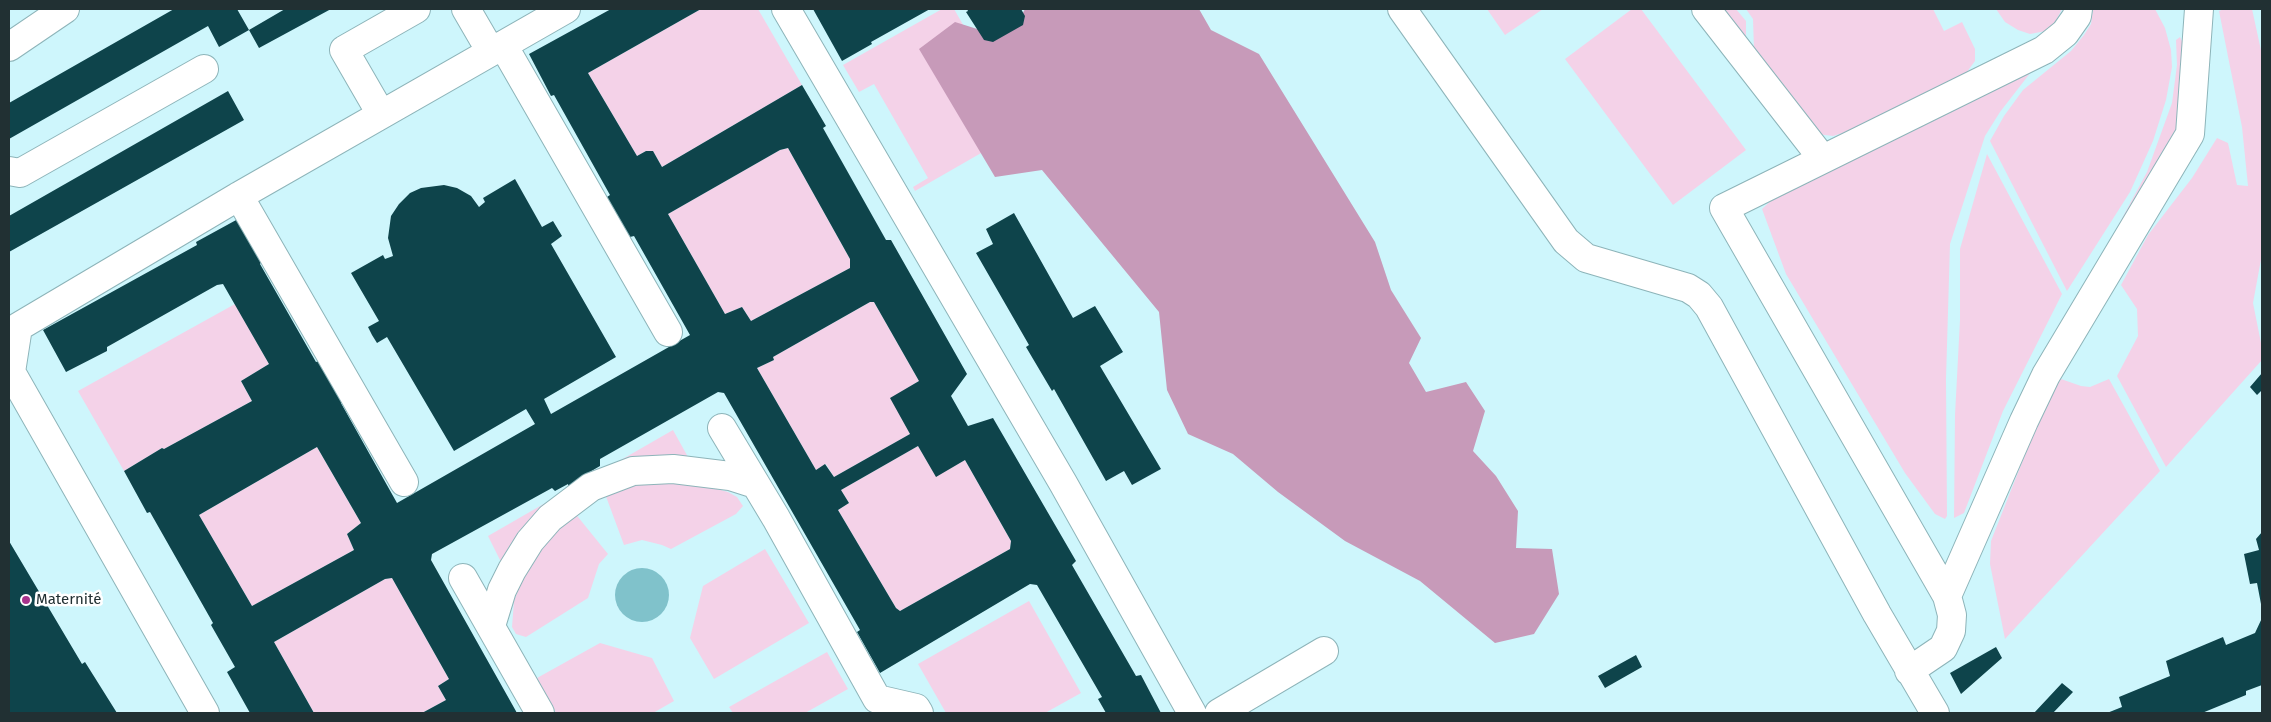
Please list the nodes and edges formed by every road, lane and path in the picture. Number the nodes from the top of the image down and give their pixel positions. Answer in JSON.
{"nodes":[{"id":1,"x":65,"y":9,"type":"edge"},
{"id":2,"x":416,"y":9,"type":"edge"},
{"id":3,"x":466,"y":9,"type":"edge"},
{"id":4,"x":566,"y":9,"type":"edge"},
{"id":5,"x":786,"y":9,"type":"edge"},
{"id":6,"x":1402,"y":9,"type":"edge"},
{"id":7,"x":1706,"y":9,"type":"edge"},
{"id":8,"x":2078,"y":9,"type":"edge"},
{"id":9,"x":2195,"y":14,"type":"edge"},
{"id":10,"x":9,"y":47,"type":"edge"},
{"id":11,"x":497,"y":48,"type":"junction"},
{"id":12,"x":204,"y":69,"type":"dead end"},
{"id":13,"x":381,"y":114,"type":"junction"},
{"id":14,"x":1822,"y":158,"type":"junction"},
{"id":15,"x":9,"y":171,"type":"edge"},
{"id":16,"x":239,"y":196,"type":"junction"},
{"id":17,"x":14,"y":318,"type":"edge"},
{"id":18,"x":668,"y":332,"type":"dead end"},
{"id":19,"x":10,"y":373,"type":"edge"},
{"id":20,"x":722,"y":428,"type":"dead end"},
{"id":21,"x":404,"y":482,"type":"dead end"},
{"id":22,"x":755,"y":484,"type":"junction"},
{"id":23,"x":464,"y":578,"type":"dead end"},
{"id":24,"x":1947,"y":596,"type":"junction"},
{"id":25,"x":491,"y":626,"type":"junction"},
{"id":26,"x":1324,"y":651,"type":"dead end"},
{"id":27,"x":1909,"y":671,"type":"junction"},
{"id":28,"x":205,"y":713,"type":"edge"},
{"id":29,"x":540,"y":713,"type":"edge"},
{"id":30,"x":919,"y":713,"type":"edge"},
{"id":31,"x":1192,"y":713,"type":"edge"},
{"id":32,"x":1219,"y":713,"type":"edge"},
{"id":33,"x":1935,"y":713,"type":"edge"}],
"edges":[{"from":1,"to":10,"type":"street"},
{"from":2,"to":13,"type":"street"},
{"from":3,"to":11,"type":"street"},
{"from":4,"to":11,"type":"street"},
{"from":5,"to":31,"type":"street"},
{"from":6,"to":27,"type":"street"},
{"from":7,"to":14,"type":"street"},
{"from":8,"to":14,"type":"street"},
{"from":9,"to":24,"type":"street"},
{"from":11,"to":13,"type":"street"},
{"from":11,"to":18,"type":"street"},
{"from":12,"to":15,"type":"street"},
{"from":13,"to":16,"type":"street"},
{"from":14,"to":24,"type":"street"},
{"from":16,"to":17,"type":"street"},
{"from":16,"to":21,"type":"street"},
{"from":17,"to":19,"type":"street"},
{"from":19,"to":28,"type":"street"},
{"from":20,"to":22,"type":"street"},
{"from":22,"to":25,"type":"street"},
{"from":22,"to":30,"type":"street"},
{"from":23,"to":25,"type":"street"},
{"from":24,"to":27,"type":"street"},
{"from":25,"to":29,"type":"street"},
{"from":26,"to":32,"type":"street"},
{"from":27,"to":33,"type":"street"}]}
